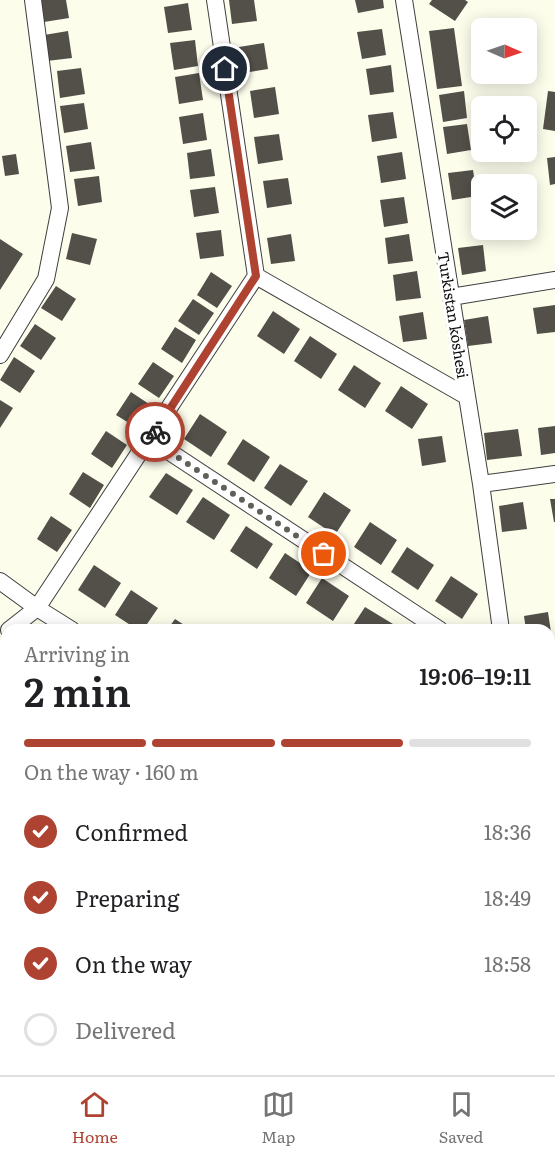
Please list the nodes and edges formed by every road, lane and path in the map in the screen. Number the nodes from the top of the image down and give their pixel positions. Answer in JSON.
{"nodes":[{"id":1,"x":33,"y":0,"type":"edge"},
{"id":2,"x":215,"y":0,"type":"edge"},
{"id":3,"x":404,"y":0,"type":"edge"},
{"id":4,"x":256,"y":276,"type":"junction"},
{"id":5,"x":555,"y":280,"type":"edge"},
{"id":6,"x":451,"y":297,"type":"junction"},
{"id":7,"x":0,"y":356,"type":"edge"},
{"id":8,"x":466,"y":396,"type":"junction"},
{"id":9,"x":150,"y":439,"type":"junction"},
{"id":10,"x":555,"y":474,"type":"edge"},
{"id":11,"x":481,"y":484,"type":"junction"},
{"id":12,"x":0,"y":581,"type":"edge"},
{"id":13,"x":37,"y":608,"type":"junction"},
{"id":14,"x":16,"y":624,"type":"edge"},
{"id":15,"x":62,"y":624,"type":"edge"},
{"id":16,"x":431,"y":624,"type":"edge"},
{"id":17,"x":500,"y":624,"type":"edge"}],
"edges":[{"from":1,"to":7,"type":"street"},
{"from":2,"to":4,"type":"street"},
{"from":3,"to":6,"type":"street","name":"Turkistan kóshesi"},
{"from":4,"to":8,"type":"street"},
{"from":4,"to":9,"type":"street"},
{"from":5,"to":6,"type":"street"},
{"from":6,"to":8,"type":"street","name":"Turkistan kóshesi"},
{"from":8,"to":11,"type":"street","name":"Turkistan kóshesi"},
{"from":9,"to":13,"type":"street"},
{"from":9,"to":16,"type":"street"},
{"from":10,"to":11,"type":"street"},
{"from":11,"to":17,"type":"street","name":"Turkistan kóshesi"},
{"from":12,"to":13,"type":"street"},
{"from":13,"to":14,"type":"street"},
{"from":13,"to":15,"type":"street"}]}
